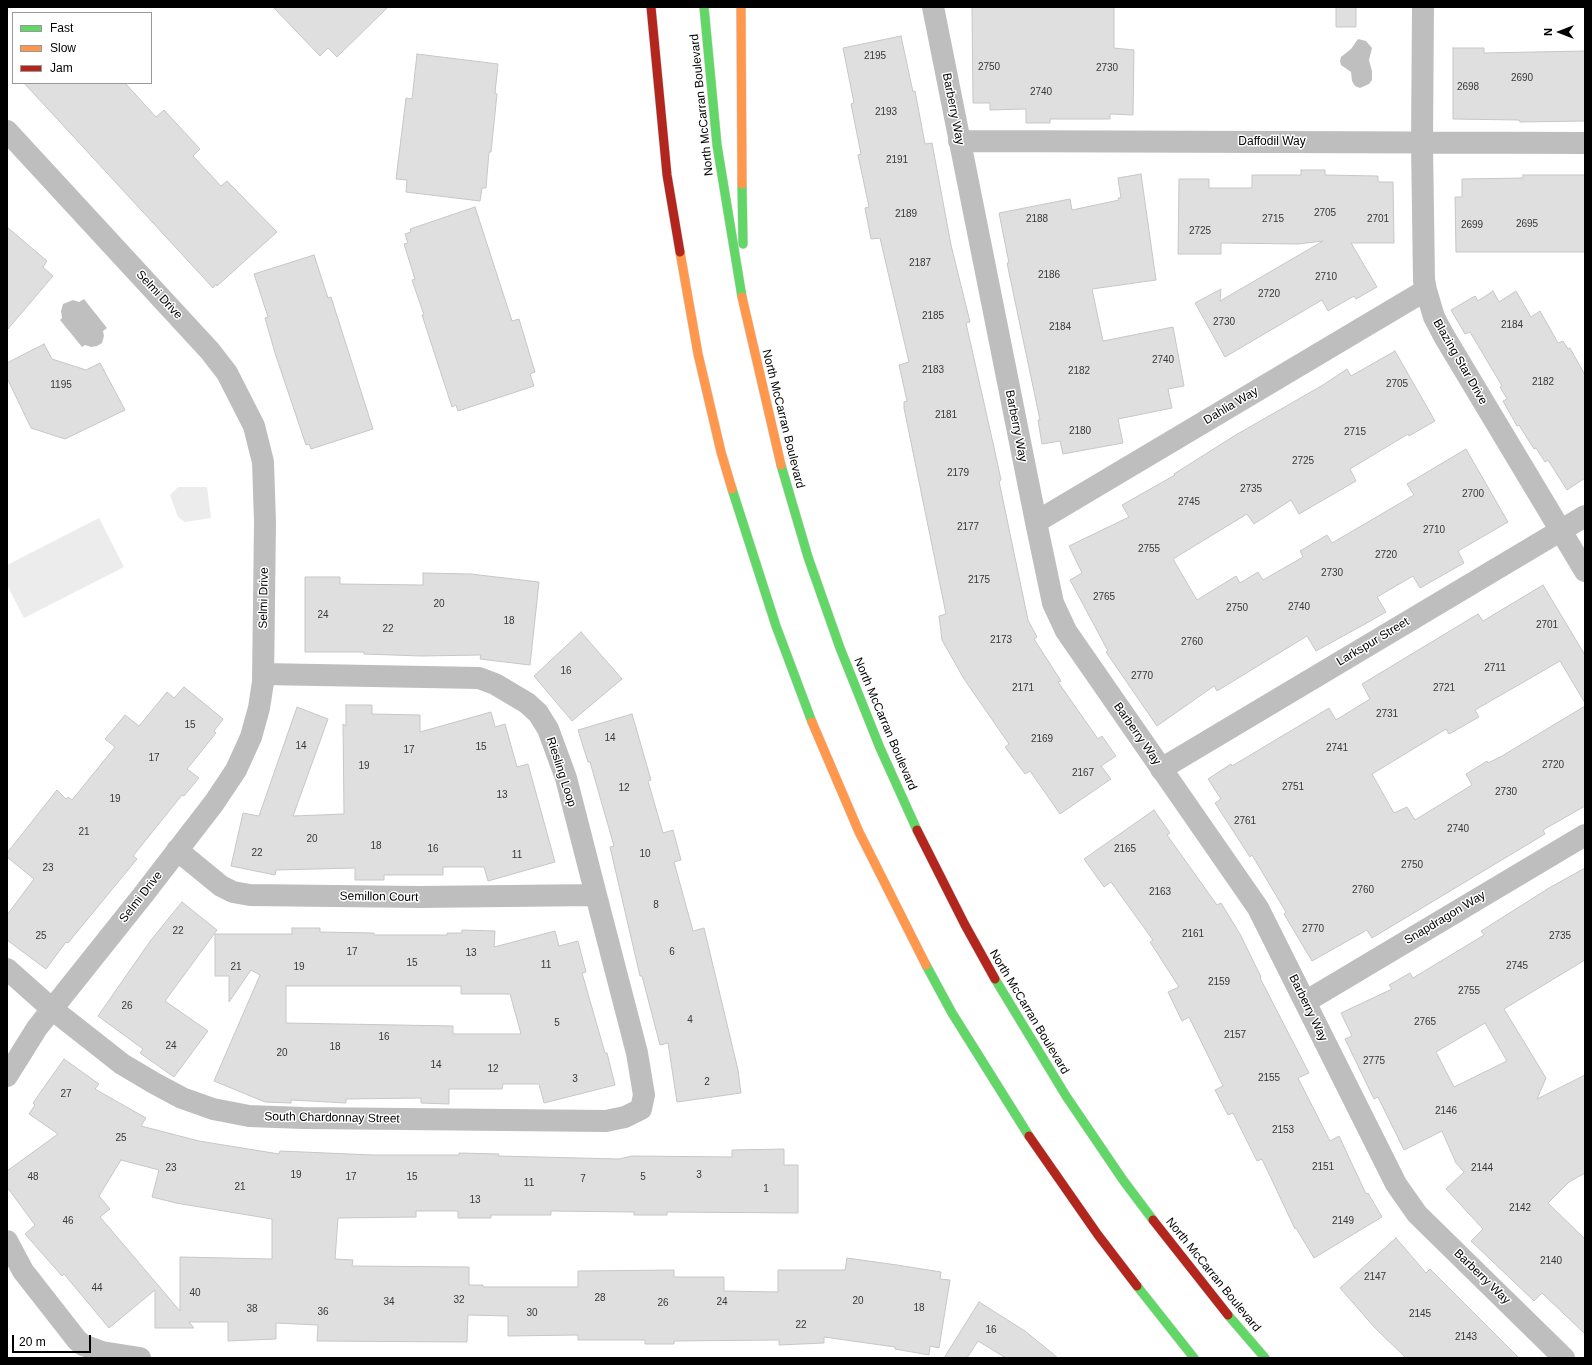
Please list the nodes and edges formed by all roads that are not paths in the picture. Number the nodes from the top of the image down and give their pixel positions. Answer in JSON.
{"nodes":[{"id":1,"x":651,"y":7,"type":"edge"},
{"id":2,"x":704,"y":7,"type":"edge"},
{"id":3,"x":741,"y":7,"type":"edge"},
{"id":4,"x":933,"y":7,"type":"edge"},
{"id":5,"x":1423,"y":7,"type":"edge"},
{"id":6,"x":7,"y":131,"type":"edge"},
{"id":7,"x":959,"y":141,"type":"junction"},
{"id":8,"x":1422,"y":143,"type":"junction"},
{"id":9,"x":1585,"y":143,"type":"edge"},
{"id":10,"x":1426,"y":290,"type":"junction"},
{"id":11,"x":744,"y":306,"type":"junction"},
{"id":12,"x":1585,"y":516,"type":"edge"},
{"id":13,"x":1036,"y":522,"type":"junction"},
{"id":14,"x":1560,"y":531,"type":"junction"},
{"id":15,"x":1585,"y":571,"type":"edge"},
{"id":16,"x":263,"y":674,"type":"junction"},
{"id":17,"x":1161,"y":769,"type":"junction"},
{"id":18,"x":1585,"y":835,"type":"edge"},
{"id":19,"x":177,"y":850,"type":"junction"},
{"id":20,"x":596,"y":895,"type":"junction"},
{"id":21,"x":7,"y":969,"type":"edge"},
{"id":22,"x":1305,"y":1002,"type":"junction"},
{"id":23,"x":52,"y":1009,"type":"junction"},
{"id":24,"x":7,"y":1076,"type":"edge"},
{"id":25,"x":641,"y":1109,"type":"joint"},
{"id":26,"x":7,"y":1241,"type":"edge"},
{"id":27,"x":76,"y":1349,"type":"edge"},
{"id":28,"x":140,"y":1358,"type":"edge"},
{"id":29,"x":1194,"y":1358,"type":"edge"},
{"id":30,"x":1265,"y":1358,"type":"edge"},
{"id":31,"x":1564,"y":1358,"type":"edge"}],
"edges":[{"from":1,"to":29,"type":"main road"},
{"from":2,"to":11,"type":"main road","name":"North McCarran Boulevard"},
{"from":3,"to":11,"type":"main road"},
{"from":4,"to":7,"type":"street","name":"Barberry Way"},
{"from":5,"to":8,"type":"street","name":"Blazing Star Drive"},
{"from":6,"to":16,"type":"street","name":"Selmi Drive"},
{"from":7,"to":8,"type":"street","name":"Daffodil Way"},
{"from":7,"to":13,"type":"street","name":"Barberry Way"},
{"from":8,"to":9,"type":"street","name":"Daffodil Way"},
{"from":8,"to":10,"type":"street","name":"Blazing Star Drive"},
{"from":10,"to":13,"type":"street","name":"Dahlia Way"},
{"from":10,"to":14,"type":"street","name":"Blazing Star Drive"},
{"from":11,"to":30,"type":"main road","name":"North McCarran Boulevard"},
{"from":12,"to":14,"type":"street","name":"Larkspur Street"},
{"from":13,"to":17,"type":"street","name":"Barberry Way"},
{"from":14,"to":15,"type":"street","name":"Blazing Star Drive"},
{"from":14,"to":17,"type":"street","name":"Larkspur Street"},
{"from":16,"to":19,"type":"street","name":"Selmi Drive"},
{"from":16,"to":20,"type":"street","name":"Riesling Loop"},
{"from":17,"to":22,"type":"street","name":"Barberry Way"},
{"from":18,"to":22,"type":"street","name":"Snapdragon Way"},
{"from":19,"to":20,"type":"street","name":"Semillon Court"},
{"from":19,"to":23,"type":"street","name":"Selmi Drive"},
{"from":20,"to":25,"type":"street","name":"Riesling Loop"},
{"from":21,"to":23,"type":"street","name":"South Chardonnay Street"},
{"from":22,"to":31,"type":"street","name":"Barberry Way"},
{"from":23,"to":24,"type":"street","name":"Selmi Drive"},
{"from":23,"to":25,"type":"street","name":"South Chardonnay Street"},
{"from":26,"to":27,"type":"street"},
{"from":27,"to":28,"type":"street"}]}
